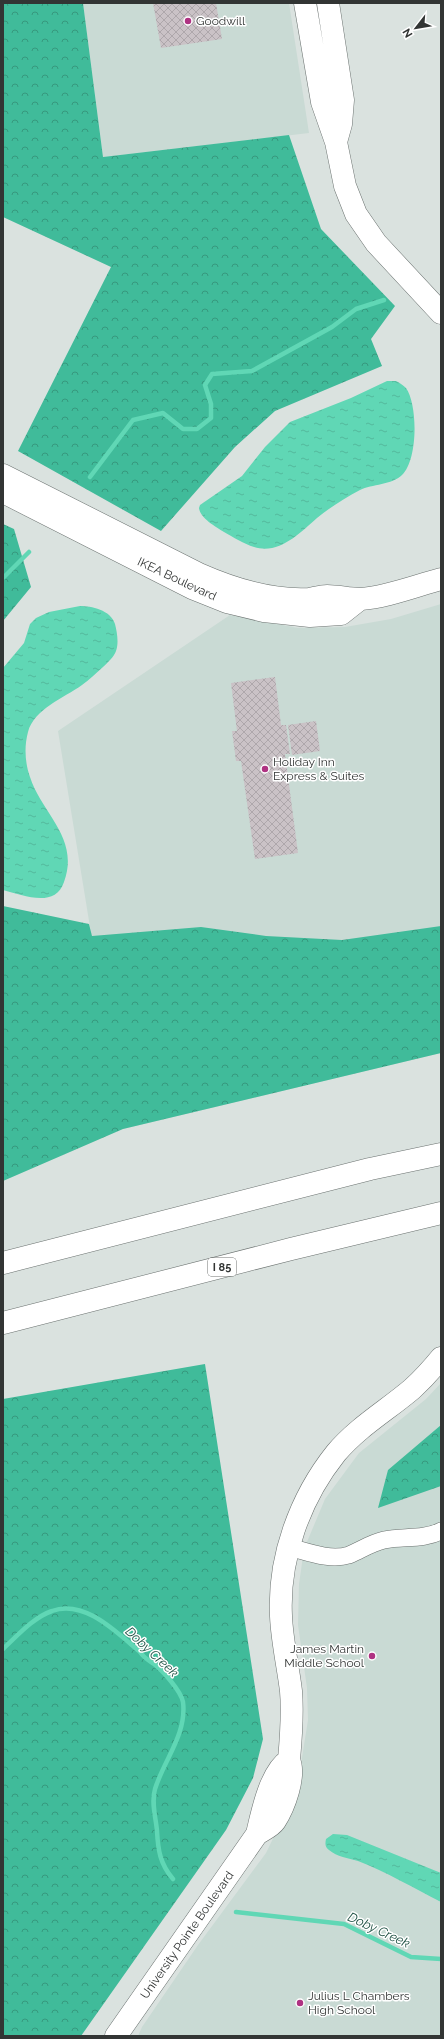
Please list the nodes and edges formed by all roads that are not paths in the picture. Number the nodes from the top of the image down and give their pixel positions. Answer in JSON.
{"nodes":[{"id":1,"x":305,"y":3,"type":"edge"},
{"id":2,"x":328,"y":3,"type":"edge"},
{"id":3,"x":336,"y":142,"type":"junction"},
{"id":4,"x":441,"y":313,"type":"edge"},
{"id":5,"x":3,"y":475,"type":"edge"},
{"id":6,"x":3,"y":492,"type":"edge"},
{"id":7,"x":441,"y":579,"type":"edge"},
{"id":8,"x":360,"y":599,"type":"junction"},
{"id":9,"x":441,"y":1154,"type":"edge"},
{"id":10,"x":441,"y":1213,"type":"edge"},
{"id":11,"x":3,"y":1263,"type":"edge"},
{"id":12,"x":3,"y":1323,"type":"edge"},
{"id":13,"x":441,"y":1358,"type":"edge"},
{"id":14,"x":441,"y":1531,"type":"edge"},
{"id":15,"x":289,"y":1547,"type":"junction"},
{"id":16,"x":116,"y":2036,"type":"edge"}],
"edges":[{"from":1,"to":3,"type":"main road"},
{"from":2,"to":3,"type":"main road"},
{"from":3,"to":4,"type":"main road"},
{"from":5,"to":8,"type":"main road","name":"IKEA Boulevard"},
{"from":6,"to":8,"type":"main road","name":"IKEA Boulevard"},
{"from":7,"to":8,"type":"main road","name":"IKEA Boulevard"},
{"from":9,"to":11,"type":"main road"},
{"from":10,"to":12,"type":"main road","number":"I 85"},
{"from":13,"to":15,"type":"main road","name":"University Pointe Boulevard"},
{"from":14,"to":15,"type":"street"},
{"from":15,"to":16,"type":"main road","name":"University Pointe Boulevard"}]}
